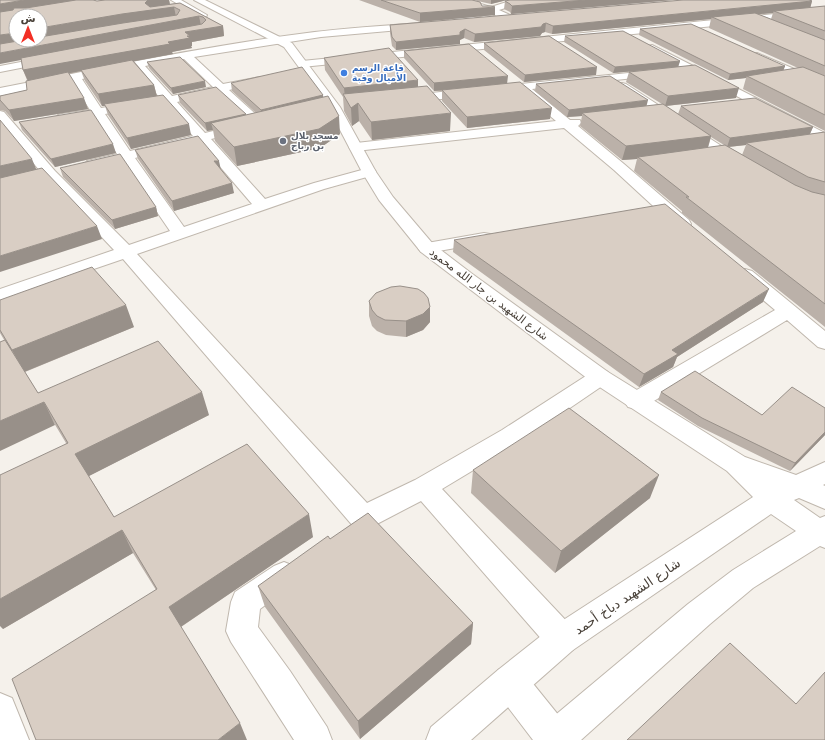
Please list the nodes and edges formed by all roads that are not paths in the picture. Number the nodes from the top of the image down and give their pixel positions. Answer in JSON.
{"nodes":[{"id":1,"x":198,"y":0,"type":"edge"},
{"id":2,"x":216,"y":0,"type":"edge"},
{"id":3,"x":457,"y":0,"type":"edge"},
{"id":4,"x":522,"y":0,"type":"edge"},
{"id":5,"x":174,"y":4,"type":"edge"},
{"id":6,"x":814,"y":4,"type":"dead end"},
{"id":7,"x":491,"y":9,"type":"junction"},
{"id":8,"x":825,"y":10,"type":"edge"},
{"id":9,"x":529,"y":16,"type":"edge"},
{"id":10,"x":670,"y":16,"type":"edge"},
{"id":11,"x":514,"y":18,"type":"junction"},
{"id":12,"x":752,"y":19,"type":"junction"},
{"id":13,"x":602,"y":22,"type":"edge"},
{"id":14,"x":437,"y":25,"type":"junction"},
{"id":15,"x":691,"y":25,"type":"junction"},
{"id":16,"x":774,"y":28,"type":"edge"},
{"id":17,"x":372,"y":30,"type":"junction"},
{"id":18,"x":622,"y":32,"type":"junction"},
{"id":19,"x":185,"y":33,"type":"edge"},
{"id":20,"x":713,"y":35,"type":"edge"},
{"id":21,"x":548,"y":39,"type":"junction"},
{"id":22,"x":285,"y":41,"type":"junction"},
{"id":23,"x":471,"y":46,"type":"junction"},
{"id":24,"x":567,"y":50,"type":"edge"},
{"id":25,"x":749,"y":52,"type":"edge"},
{"id":26,"x":393,"y":54,"type":"junction"},
{"id":27,"x":187,"y":56,"type":"junction"},
{"id":28,"x":62,"y":57,"type":"edge"},
{"id":29,"x":488,"y":60,"type":"edge"},
{"id":30,"x":138,"y":65,"type":"junction"},
{"id":31,"x":403,"y":66,"type":"edge"},
{"id":32,"x":591,"y":66,"type":"edge"},
{"id":33,"x":0,"y":69,"type":"edge"},
{"id":34,"x":301,"y":69,"type":"junction"},
{"id":35,"x":692,"y":70,"type":"junction"},
{"id":36,"x":505,"y":73,"type":"edge"},
{"id":37,"x":800,"y":75,"type":"junction"},
{"id":38,"x":75,"y":77,"type":"junction"},
{"id":39,"x":271,"y":78,"type":"edge"},
{"id":40,"x":609,"y":78,"type":"junction"},
{"id":41,"x":777,"y":78,"type":"edge"},
{"id":42,"x":748,"y":83,"type":"edge"},
{"id":43,"x":419,"y":84,"type":"dead end"},
{"id":44,"x":726,"y":86,"type":"junction"},
{"id":45,"x":825,"y":86,"type":"edge"},
{"id":46,"x":521,"y":87,"type":"junction"},
{"id":47,"x":220,"y":89,"type":"junction"},
{"id":48,"x":0,"y":92,"type":"edge"},
{"id":49,"x":429,"y":96,"type":"junction"},
{"id":50,"x":168,"y":100,"type":"junction"},
{"id":51,"x":397,"y":100,"type":"edge"},
{"id":52,"x":753,"y":101,"type":"junction"},
{"id":53,"x":730,"y":104,"type":"edge"},
{"id":54,"x":439,"y":108,"type":"edge"},
{"id":55,"x":686,"y":109,"type":"edge"},
{"id":56,"x":97,"y":112,"type":"junction"},
{"id":57,"x":663,"y":112,"type":"junction"},
{"id":58,"x":641,"y":115,"type":"edge"},
{"id":59,"x":54,"y":119,"type":"edge"},
{"id":60,"x":273,"y":121,"type":"edge"},
{"id":61,"x":589,"y":121,"type":"edge"},
{"id":62,"x":11,"y":122,"type":"edge"},
{"id":63,"x":258,"y":124,"type":"junction"},
{"id":64,"x":453,"y":124,"type":"dead end"},
{"id":65,"x":566,"y":124,"type":"junction"},
{"id":66,"x":463,"y":135,"type":"junction"},
{"id":67,"x":201,"y":138,"type":"junction"},
{"id":68,"x":825,"y":139,"type":"edge"},
{"id":69,"x":801,"y":143,"type":"edge"},
{"id":70,"x":356,"y":147,"type":"junction"},
{"id":71,"x":746,"y":150,"type":"edge"},
{"id":72,"x":723,"y":153,"type":"junction"},
{"id":73,"x":126,"y":156,"type":"junction"},
{"id":74,"x":701,"y":156,"type":"edge"},
{"id":75,"x":80,"y":167,"type":"edge"},
{"id":76,"x":65,"y":170,"type":"edge"},
{"id":77,"x":748,"y":170,"type":"edge"},
{"id":78,"x":369,"y":172,"type":"junction"},
{"id":79,"x":43,"y":176,"type":"junction"},
{"id":80,"x":262,"y":206,"type":"junction"},
{"id":81,"x":180,"y":233,"type":"junction"},
{"id":82,"x":497,"y":235,"type":"edge"},
{"id":83,"x":697,"y":235,"type":"edge"},
{"id":84,"x":428,"y":248,"type":"junction"},
{"id":85,"x":126,"y":252,"type":"junction"},
{"id":86,"x":733,"y":266,"type":"edge"},
{"id":87,"x":0,"y":295,"type":"edge"},
{"id":88,"x":788,"y":311,"type":"junction"},
{"id":89,"x":825,"y":342,"type":"edge"},
{"id":90,"x":600,"y":377,"type":"junction"},
{"id":91,"x":636,"y":402,"type":"junction"},
{"id":92,"x":736,"y":464,"type":"junction"},
{"id":93,"x":825,"y":472,"type":"edge"},
{"id":94,"x":799,"y":486,"type":"junction"},
{"id":95,"x":424,"y":487,"type":"junction"},
{"id":96,"x":825,"y":498,"type":"edge"},
{"id":97,"x":772,"y":499,"type":"junction"},
{"id":98,"x":363,"y":518,"type":"junction"},
{"id":99,"x":823,"y":532,"type":"edge"},
{"id":100,"x":338,"y":535,"type":"edge"},
{"id":101,"x":308,"y":558,"type":"edge"},
{"id":102,"x":562,"y":639,"type":"junction"},
{"id":103,"x":510,"y":682,"type":"junction"},
{"id":104,"x":0,"y":710,"type":"edge"},
{"id":105,"x":11,"y":740,"type":"edge"},
{"id":106,"x":314,"y":740,"type":"edge"},
{"id":107,"x":444,"y":740,"type":"edge"},
{"id":108,"x":554,"y":740,"type":"edge"}],
"edges":[{"from":1,"to":22,"type":"street","name":"شارع الشهيد بن جار الله محمود"},
{"from":2,"to":22,"type":"street","name":"شارع الشهيد بن جار الله محمود"},
{"from":3,"to":7,"type":"street"},
{"from":4,"to":7,"type":"street"},
{"from":5,"to":19,"type":"street"},
{"from":6,"to":8,"type":"street"},
{"from":7,"to":11,"type":"street"},
{"from":7,"to":14,"type":"street"},
{"from":8,"to":12,"type":"street"},
{"from":9,"to":11,"type":"street"},
{"from":10,"to":15,"type":"street"},
{"from":11,"to":14,"type":"street"},
{"from":11,"to":21,"type":"street"},
{"from":12,"to":15,"type":"street"},
{"from":12,"to":16,"type":"street"},
{"from":13,"to":18,"type":"street"},
{"from":14,"to":17,"type":"street"},
{"from":14,"to":23,"type":"street"},
{"from":15,"to":18,"type":"street"},
{"from":15,"to":20,"type":"street"},
{"from":17,"to":22,"type":"street"},
{"from":17,"to":26,"type":"street"},
{"from":18,"to":21,"type":"street"},
{"from":18,"to":35,"type":"street"},
{"from":21,"to":23,"type":"street"},
{"from":21,"to":24,"type":"street"},
{"from":22,"to":27,"type":"street"},
{"from":22,"to":34,"type":"street","name":"شارع الشهيد بن جار الله محمود"},
{"from":23,"to":26,"type":"street"},
{"from":23,"to":29,"type":"street"},
{"from":25,"to":37,"type":"street"},
{"from":26,"to":31,"type":"street"},
{"from":26,"to":34,"type":"street"},
{"from":27,"to":30,"type":"street"},
{"from":27,"to":47,"type":"street"},
{"from":28,"to":33,"type":"street"},
{"from":30,"to":38,"type":"street"},
{"from":30,"to":50,"type":"street"},
{"from":32,"to":40,"type":"street"},
{"from":34,"to":70,"type":"street","name":"شارع الشهيد بن جار الله محمود"},
{"from":35,"to":40,"type":"street"},
{"from":35,"to":44,"type":"street"},
{"from":36,"to":46,"type":"street"},
{"from":37,"to":41,"type":"street"},
{"from":37,"to":45,"type":"street"},
{"from":38,"to":48,"type":"street"},
{"from":38,"to":56,"type":"street"},
{"from":39,"to":47,"type":"street"},
{"from":40,"to":46,"type":"street"},
{"from":40,"to":57,"type":"street"},
{"from":42,"to":44,"type":"street"},
{"from":43,"to":49,"type":"street"},
{"from":44,"to":52,"type":"street"},
{"from":46,"to":49,"type":"street"},
{"from":46,"to":65,"type":"street"},
{"from":47,"to":50,"type":"street"},
{"from":47,"to":63,"type":"street"},
{"from":49,"to":51,"type":"street"},
{"from":49,"to":54,"type":"street"},
{"from":50,"to":56,"type":"street"},
{"from":50,"to":67,"type":"street"},
{"from":52,"to":53,"type":"street"},
{"from":52,"to":68,"type":"street"},
{"from":55,"to":57,"type":"street"},
{"from":56,"to":59,"type":"street"},
{"from":56,"to":73,"type":"street"},
{"from":57,"to":58,"type":"street"},
{"from":57,"to":72,"type":"street"},
{"from":60,"to":63,"type":"street"},
{"from":61,"to":65,"type":"street"},
{"from":62,"to":79,"type":"street"},
{"from":63,"to":67,"type":"street"},
{"from":64,"to":66,"type":"street"},
{"from":65,"to":66,"type":"street"},
{"from":65,"to":83,"type":"street"},
{"from":66,"to":70,"type":"street"},
{"from":67,"to":73,"type":"street"},
{"from":67,"to":80,"type":"street"},
{"from":68,"to":69,"type":"street"},
{"from":70,"to":78,"type":"street","name":"شارع الشهيد بن جار الله محمود"},
{"from":71,"to":72,"type":"street"},
{"from":72,"to":74,"type":"street"},
{"from":72,"to":77,"type":"street"},
{"from":73,"to":75,"type":"street"},
{"from":73,"to":81,"type":"street"},
{"from":76,"to":79,"type":"street"},
{"from":78,"to":80,"type":"street"},
{"from":78,"to":84,"type":"street","name":"شارع الشهيد بن جار الله محمود"},
{"from":79,"to":85,"type":"street"},
{"from":80,"to":81,"type":"street"},
{"from":81,"to":85,"type":"street"},
{"from":82,"to":84,"type":"street"},
{"from":84,"to":90,"type":"street","name":"شارع الشهيد بن جار الله محمود"},
{"from":85,"to":87,"type":"street"},
{"from":85,"to":98,"type":"street"},
{"from":86,"to":88,"type":"street"},
{"from":88,"to":89,"type":"street"},
{"from":88,"to":91,"type":"street"},
{"from":90,"to":91,"type":"street","name":"شارع الشهيد بن جار الله محمود"},
{"from":90,"to":95,"type":"street"},
{"from":91,"to":92,"type":"street","name":"شارع الشهيد بن جار الله محمود"},
{"from":92,"to":94,"type":"street","name":"شارع الشهيد بن جار الله محمود"},
{"from":92,"to":97,"type":"street","name":"شارع الشهيد بن جار الله محمود"},
{"from":93,"to":94,"type":"street","name":"شارع الشهيد دباخ أحمد"},
{"from":94,"to":96,"type":"street","name":"شارع الشهيد بن جار الله محمود"},
{"from":94,"to":97,"type":"street","name":"شارع الشهيد دباخ أحمد"},
{"from":95,"to":98,"type":"street"},
{"from":95,"to":102,"type":"street"},
{"from":97,"to":99,"type":"street","name":"شارع الشهيد بن جار الله محمود"},
{"from":97,"to":102,"type":"street","name":"شارع الشهيد دباخ أحمد"},
{"from":98,"to":100,"type":"street"},
{"from":99,"to":108,"type":"street"},
{"from":101,"to":106,"type":"street"},
{"from":102,"to":103,"type":"street","name":"شارع الشهيد دباخ أحمد"},
{"from":103,"to":107,"type":"street","name":"شارع الشهيد دباخ أحمد"},
{"from":103,"to":108,"type":"street"},
{"from":104,"to":105,"type":"street"}]}
